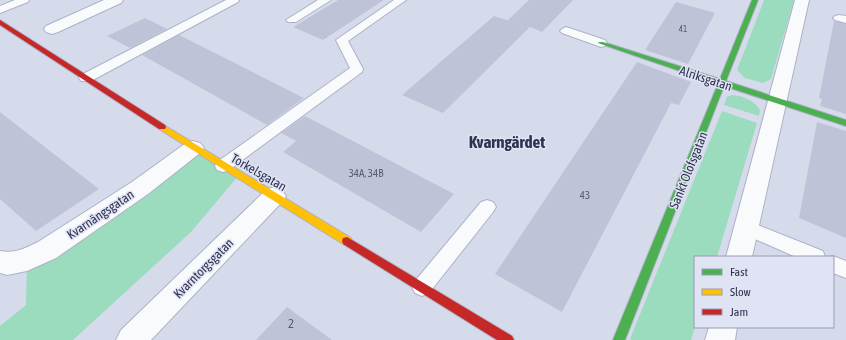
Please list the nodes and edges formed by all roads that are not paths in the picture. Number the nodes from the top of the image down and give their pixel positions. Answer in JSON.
{"nodes":[{"id":1,"x":24,"y":0,"type":"edge"},
{"id":2,"x":116,"y":0,"type":"edge"},
{"id":3,"x":234,"y":0,"type":"edge"},
{"id":4,"x":326,"y":0,"type":"edge"},
{"id":5,"x":401,"y":0,"type":"edge"},
{"id":6,"x":755,"y":0,"type":"edge"},
{"id":7,"x":802,"y":0,"type":"edge"},
{"id":8,"x":0,"y":10,"type":"edge"},
{"id":9,"x":292,"y":20,"type":"dead end"},
{"id":10,"x":0,"y":22,"type":"edge"},
{"id":11,"x":52,"y":29,"type":"dead end"},
{"id":12,"x":566,"y":31,"type":"dead end"},
{"id":13,"x":601,"y":44,"type":"joint"},
{"id":14,"x":86,"y":78,"type":"junction"},
{"id":15,"x":723,"y":83,"type":"junction"},
{"id":16,"x":776,"y":100,"type":"junction"},
{"id":17,"x":846,"y":123,"type":"edge"},
{"id":18,"x":193,"y":148,"type":"junction"},
{"id":19,"x":223,"y":166,"type":"junction"},
{"id":20,"x":274,"y":196,"type":"junction"},
{"id":21,"x":488,"y":207,"type":"dead end"},
{"id":22,"x":745,"y":227,"type":"junction"},
{"id":23,"x":739,"y":256,"type":"edge"},
{"id":24,"x":814,"y":256,"type":"edge"},
{"id":25,"x":0,"y":262,"type":"edge"},
{"id":26,"x":834,"y":264,"type":"edge"},
{"id":27,"x":846,"y":270,"type":"edge"},
{"id":28,"x":422,"y":287,"type":"junction"},
{"id":29,"x":723,"y":328,"type":"edge"},
{"id":30,"x":131,"y":340,"type":"edge"},
{"id":31,"x":508,"y":340,"type":"edge"},
{"id":32,"x":620,"y":340,"type":"edge"},
{"id":33,"x":720,"y":340,"type":"edge"}],
"edges":[{"from":1,"to":8,"type":"lane"},
{"from":2,"to":11,"type":"street"},
{"from":3,"to":14,"type":"lane"},
{"from":4,"to":9,"type":"lane"},
{"from":5,"to":19,"type":"lane"},
{"from":6,"to":15,"type":"street","name":"Sankt Olofsgatan"},
{"from":7,"to":16,"type":"street"},
{"from":10,"to":14,"type":"street","name":"Torkelsgatan"},
{"from":12,"to":13,"type":"lane","name":"Alriksgatan"},
{"from":13,"to":15,"type":"street","name":"Alriksgatan"},
{"from":14,"to":18,"type":"street","name":"Torkelsgatan"},
{"from":15,"to":16,"type":"street","name":"Alriksgatan"},
{"from":15,"to":32,"type":"street","name":"Sankt Olofsgatan"},
{"from":16,"to":17,"type":"street","name":"Alriksgatan"},
{"from":16,"to":22,"type":"street"},
{"from":18,"to":19,"type":"street","name":"Torkelsgatan"},
{"from":18,"to":25,"type":"street","name":"Kvarnängsgatan"},
{"from":19,"to":20,"type":"street","name":"Torkelsgatan"},
{"from":20,"to":28,"type":"street","name":"Torkelsgatan"},
{"from":20,"to":30,"type":"street","name":"Kvarntorgsgatan"},
{"from":21,"to":28,"type":"lane"},
{"from":22,"to":23,"type":"street"},
{"from":22,"to":24,"type":"lane"},
{"from":26,"to":27,"type":"lane"},
{"from":28,"to":31,"type":"street","name":"Torkelsgatan"},
{"from":29,"to":33,"type":"street"}]}
